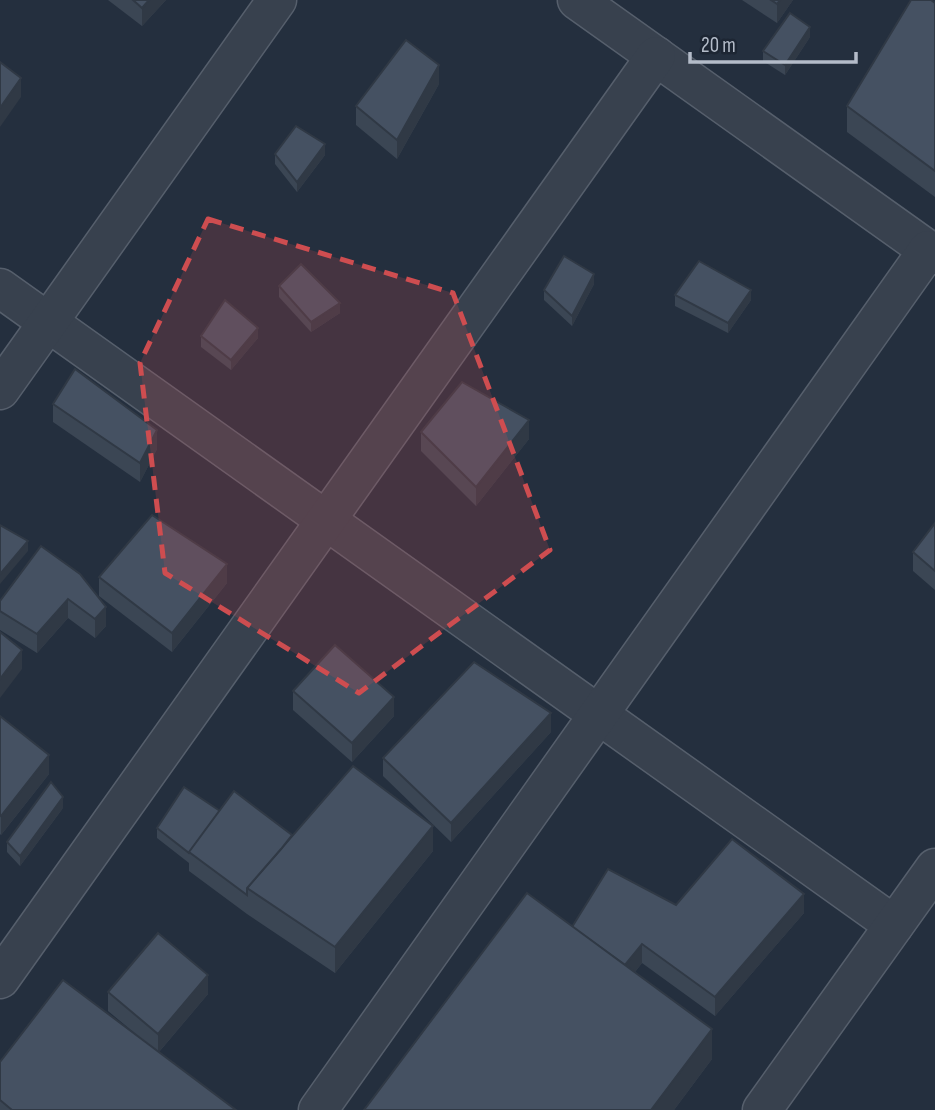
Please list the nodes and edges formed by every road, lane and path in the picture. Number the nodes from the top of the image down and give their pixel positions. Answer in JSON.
{"nodes":[{"id":1,"x":277,"y":0,"type":"edge"},
{"id":2,"x":577,"y":0,"type":"edge"},
{"id":3,"x":656,"y":56,"type":"junction"},
{"id":4,"x":932,"y":253,"type":"edge"},
{"id":5,"x":0,"y":288,"type":"edge"},
{"id":6,"x":48,"y":322,"type":"junction"},
{"id":7,"x":0,"y":390,"type":"edge"},
{"id":8,"x":326,"y":520,"type":"junction"},
{"id":9,"x":599,"y":714,"type":"junction"},
{"id":10,"x":935,"y":868,"type":"edge"},
{"id":11,"x":894,"y":925,"type":"junction"},
{"id":12,"x":0,"y":979,"type":"edge"},
{"id":13,"x":318,"y":1110,"type":"edge"},
{"id":14,"x":762,"y":1110,"type":"edge"}],
"edges":[{"from":1,"to":6,"type":"street"},
{"from":2,"to":3,"type":"street"},
{"from":3,"to":4,"type":"street"},
{"from":3,"to":8,"type":"street"},
{"from":4,"to":9,"type":"street"},
{"from":5,"to":6,"type":"street"},
{"from":6,"to":7,"type":"street"},
{"from":6,"to":8,"type":"street"},
{"from":8,"to":9,"type":"street"},
{"from":8,"to":12,"type":"street"},
{"from":9,"to":11,"type":"street"},
{"from":9,"to":13,"type":"street"},
{"from":10,"to":11,"type":"street"},
{"from":11,"to":14,"type":"street"}]}
